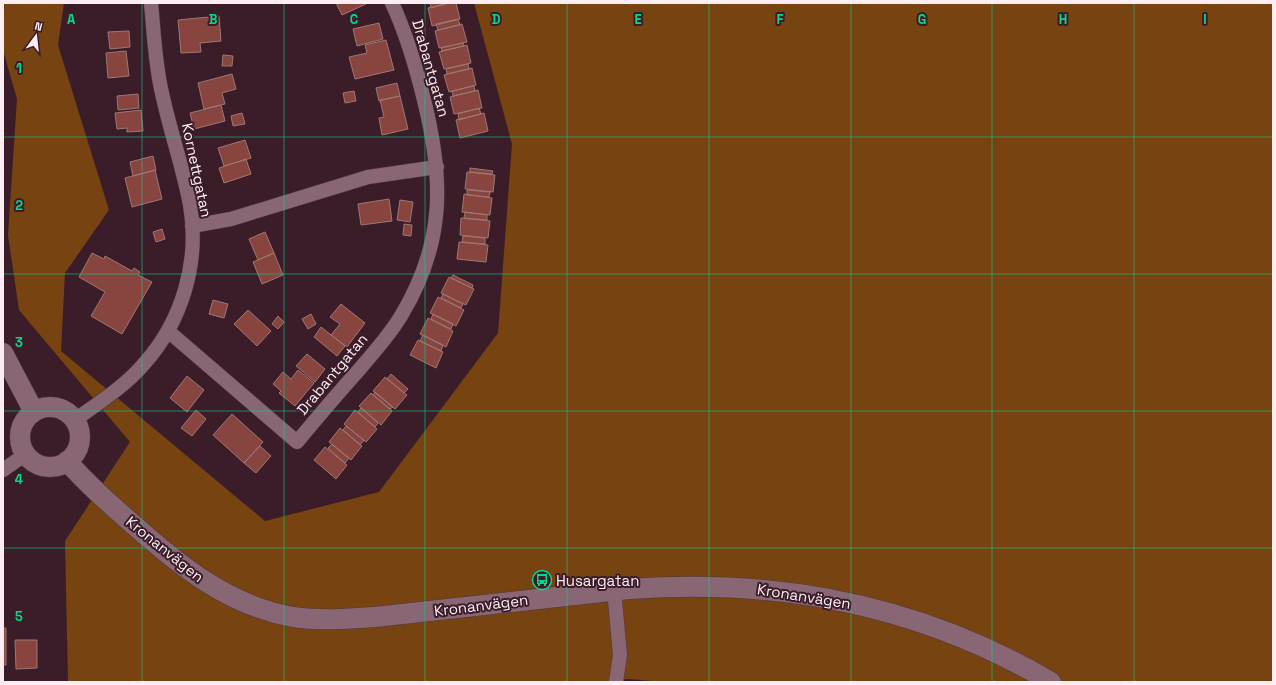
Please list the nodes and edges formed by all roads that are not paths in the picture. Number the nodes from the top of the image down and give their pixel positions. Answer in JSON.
{"nodes":[{"id":1,"x":151,"y":3,"type":"edge"},
{"id":2,"x":392,"y":3,"type":"edge"},
{"id":3,"x":437,"y":166,"type":"junction"},
{"id":4,"x":192,"y":226,"type":"junction"},
{"id":5,"x":168,"y":331,"type":"junction"},
{"id":6,"x":3,"y":352,"type":"edge"},
{"id":7,"x":34,"y":412,"type":"junction"},
{"id":8,"x":75,"y":420,"type":"junction"},
{"id":9,"x":26,"y":454,"type":"junction"},
{"id":10,"x":67,"y":461,"type":"junction"},
{"id":11,"x":3,"y":470,"type":"edge"},
{"id":12,"x":614,"y":590,"type":"junction"},
{"id":13,"x":616,"y":682,"type":"edge"},
{"id":14,"x":1051,"y":682,"type":"edge"}],
"edges":[{"from":1,"to":4,"type":"street","name":"Kornettgatan"},
{"from":2,"to":3,"type":"street","name":"Drabantgatan"},
{"from":3,"to":4,"type":"street"},
{"from":3,"to":5,"type":"street","name":"Drabantgatan"},
{"from":4,"to":5,"type":"street","name":"Kornettgatan"},
{"from":5,"to":8,"type":"street","name":"Kornettgatan"},
{"from":6,"to":7,"type":"street"},
{"from":7,"to":8,"type":"street"},
{"from":7,"to":9,"type":"street"},
{"from":8,"to":10,"type":"street"},
{"from":9,"to":10,"type":"street"},
{"from":9,"to":11,"type":"street"},
{"from":10,"to":12,"type":"street","name":"Kronanvägen"},
{"from":12,"to":13,"type":"street"},
{"from":12,"to":14,"type":"street","name":"Kronanvägen"}]}
